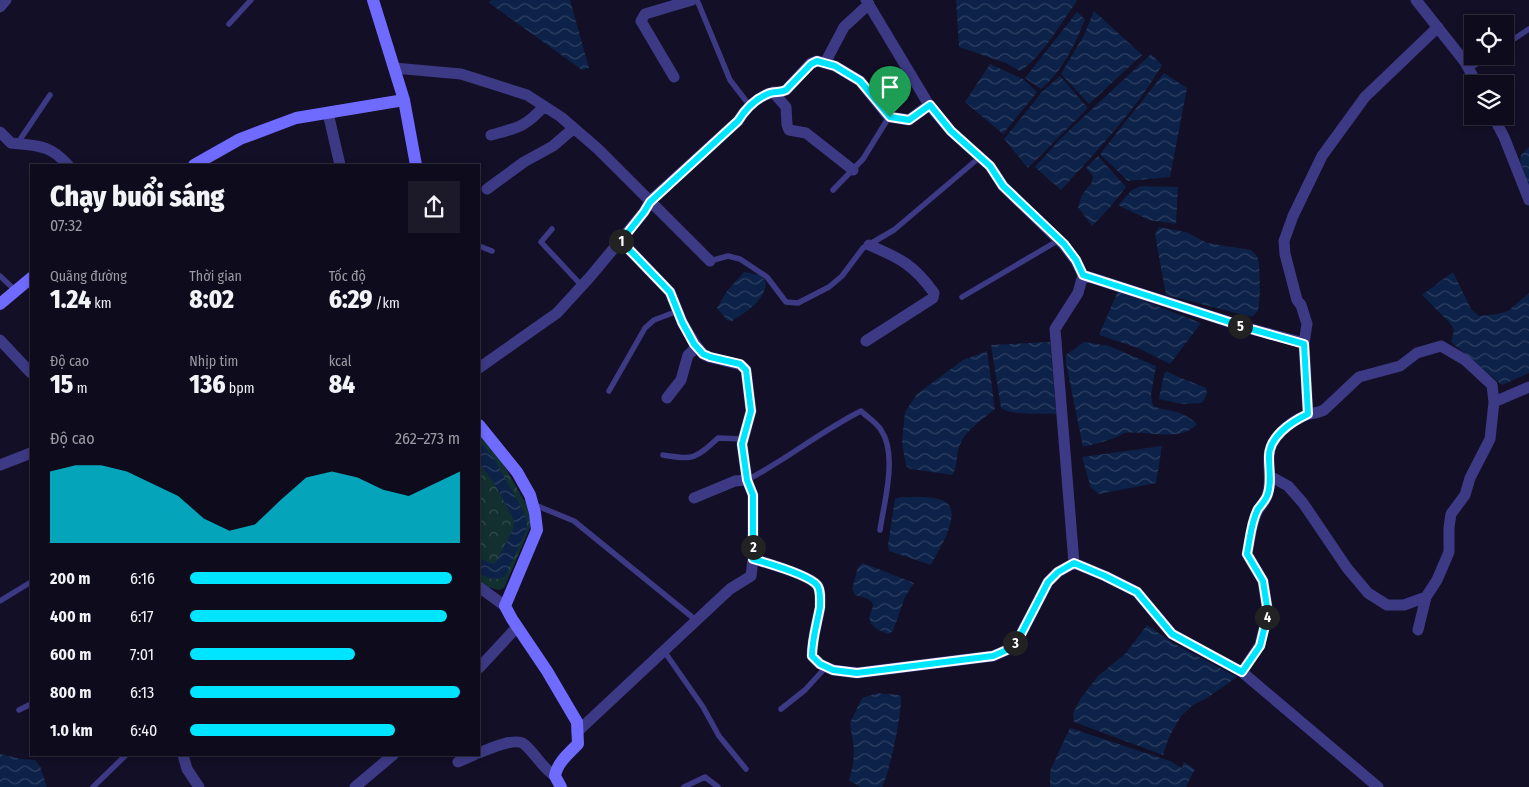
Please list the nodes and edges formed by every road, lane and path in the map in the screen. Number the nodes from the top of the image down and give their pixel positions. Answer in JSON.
{"nodes":[{"id":1,"x":6,"y":0,"type":"edge"},
{"id":2,"x":251,"y":0,"type":"edge"},
{"id":3,"x":373,"y":0,"type":"edge"},
{"id":4,"x":692,"y":0,"type":"edge"},
{"id":5,"x":697,"y":0,"type":"edge"},
{"id":6,"x":1416,"y":0,"type":"edge"},
{"id":7,"x":867,"y":2,"type":"edge"},
{"id":8,"x":0,"y":8,"type":"edge"},
{"id":9,"x":228,"y":24,"type":"dead end"},
{"id":10,"x":1438,"y":27,"type":"junction"},
{"id":11,"x":1529,"y":29,"type":"edge"},
{"id":12,"x":1514,"y":39,"type":"edge"},
{"id":13,"x":825,"y":63,"type":"junction"},
{"id":14,"x":1475,"y":65,"type":"edge"},
{"id":15,"x":394,"y":68,"type":"junction"},
{"id":16,"x":1469,"y":69,"type":"junction"},
{"id":17,"x":1472,"y":75,"type":"edge"},
{"id":18,"x":674,"y":77,"type":"dead end"},
{"id":19,"x":773,"y":92,"type":"junction"},
{"id":20,"x":50,"y":95,"type":"dead end"},
{"id":21,"x":404,"y":100,"type":"junction"},
{"id":22,"x":930,"y":105,"type":"junction"},
{"id":23,"x":544,"y":106,"type":"junction"},
{"id":24,"x":750,"y":106,"type":"junction"},
{"id":25,"x":328,"y":113,"type":"junction"},
{"id":26,"x":890,"y":117,"type":"junction"},
{"id":27,"x":1498,"y":125,"type":"edge"},
{"id":28,"x":574,"y":128,"type":"junction"},
{"id":29,"x":0,"y":132,"type":"edge"},
{"id":30,"x":491,"y":134,"type":"dead end"},
{"id":31,"x":17,"y":144,"type":"junction"},
{"id":32,"x":980,"y":157,"type":"junction"},
{"id":33,"x":67,"y":164,"type":"edge"},
{"id":34,"x":196,"y":164,"type":"edge"},
{"id":35,"x":340,"y":164,"type":"edge"},
{"id":36,"x":416,"y":164,"type":"edge"},
{"id":37,"x":853,"y":170,"type":"junction"},
{"id":38,"x":487,"y":189,"type":"dead end"},
{"id":39,"x":833,"y":190,"type":"dead end"},
{"id":40,"x":1529,"y":200,"type":"edge"},
{"id":41,"x":650,"y":202,"type":"junction"},
{"id":42,"x":552,"y":229,"type":"dead end"},
{"id":43,"x":1059,"y":240,"type":"junction"},
{"id":44,"x":621,"y":241,"type":"junction"},
{"id":45,"x":869,"y":244,"type":"junction"},
{"id":46,"x":480,"y":246,"type":"edge"},
{"id":47,"x":492,"y":251,"type":"dead end"},
{"id":48,"x":710,"y":261,"type":"joint"},
{"id":49,"x":1083,"y":275,"type":"junction"},
{"id":50,"x":0,"y":276,"type":"edge"},
{"id":51,"x":30,"y":279,"type":"edge"},
{"id":52,"x":582,"y":286,"type":"junction"},
{"id":53,"x":16,"y":291,"type":"junction"},
{"id":54,"x":962,"y":297,"type":"dead end"},
{"id":55,"x":0,"y":304,"type":"edge"},
{"id":56,"x":678,"y":311,"type":"junction"},
{"id":57,"x":0,"y":340,"type":"edge"},
{"id":58,"x":866,"y":341,"type":"dead end"},
{"id":59,"x":1304,"y":344,"type":"junction"},
{"id":60,"x":697,"y":347,"type":"junction"},
{"id":61,"x":480,"y":367,"type":"edge"},
{"id":62,"x":30,"y":371,"type":"edge"},
{"id":63,"x":1529,"y":387,"type":"edge"},
{"id":64,"x":610,"y":392,"type":"dead end"},
{"id":65,"x":667,"y":398,"type":"dead end"},
{"id":66,"x":1494,"y":402,"type":"junction"},
{"id":67,"x":1308,"y":414,"type":"junction"},
{"id":68,"x":480,"y":430,"type":"edge"},
{"id":69,"x":743,"y":439,"type":"junction"},
{"id":70,"x":30,"y":453,"type":"edge"},
{"id":71,"x":663,"y":455,"type":"dead end"},
{"id":72,"x":0,"y":464,"type":"edge"},
{"id":73,"x":1270,"y":476,"type":"junction"},
{"id":74,"x":747,"y":480,"type":"junction"},
{"id":75,"x":694,"y":498,"type":"dead end"},
{"id":76,"x":533,"y":505,"type":"junction"},
{"id":77,"x":880,"y":530,"type":"dead end"},
{"id":78,"x":753,"y":559,"type":"junction"},
{"id":79,"x":1074,"y":563,"type":"junction"},
{"id":80,"x":30,"y":583,"type":"edge"},
{"id":81,"x":480,"y":588,"type":"edge"},
{"id":82,"x":1426,"y":597,"type":"junction"},
{"id":83,"x":0,"y":601,"type":"edge"},
{"id":84,"x":505,"y":606,"type":"junction"},
{"id":85,"x":697,"y":620,"type":"junction"},
{"id":86,"x":517,"y":627,"type":"junction"},
{"id":87,"x":1418,"y":630,"type":"dead end"},
{"id":88,"x":664,"y":651,"type":"junction"},
{"id":89,"x":480,"y":667,"type":"edge"},
{"id":90,"x":826,"y":667,"type":"junction"},
{"id":91,"x":1242,"y":672,"type":"junction"},
{"id":92,"x":30,"y":704,"type":"edge"},
{"id":93,"x":781,"y":709,"type":"dead end"},
{"id":94,"x":19,"y":710,"type":"dead end"},
{"id":95,"x":577,"y":732,"type":"junction"},
{"id":96,"x":480,"y":753,"type":"edge"},
{"id":97,"x":125,"y":756,"type":"edge"},
{"id":98,"x":183,"y":756,"type":"edge"},
{"id":99,"x":392,"y":756,"type":"edge"},
{"id":100,"x":472,"y":756,"type":"edge"},
{"id":101,"x":458,"y":762,"type":"dead end"},
{"id":102,"x":746,"y":769,"type":"dead end"},
{"id":103,"x":558,"y":781,"type":"edge"},
{"id":104,"x":93,"y":787,"type":"edge"},
{"id":105,"x":199,"y":787,"type":"edge"},
{"id":106,"x":355,"y":787,"type":"edge"},
{"id":107,"x":684,"y":787,"type":"edge"},
{"id":108,"x":718,"y":787,"type":"edge"},
{"id":109,"x":1378,"y":787,"type":"edge"}],
"edges":[{"from":1,"to":8,"type":"street"},
{"from":2,"to":9,"type":"lane"},
{"from":3,"to":15,"type":"street"},
{"from":4,"to":18,"type":"street"},
{"from":5,"to":24,"type":"lane"},
{"from":6,"to":10,"type":"street"},
{"from":7,"to":13,"type":"street"},
{"from":7,"to":22,"type":"street"},
{"from":10,"to":16,"type":"street"},
{"from":10,"to":59,"type":"street"},
{"from":11,"to":12,"type":"lane"},
{"from":13,"to":19,"type":"street"},
{"from":13,"to":26,"type":"street"},
{"from":14,"to":16,"type":"lane"},
{"from":15,"to":21,"type":"street"},
{"from":15,"to":23,"type":"street"},
{"from":16,"to":17,"type":"street"},
{"from":19,"to":24,"type":"street"},
{"from":19,"to":37,"type":"street"},
{"from":20,"to":31,"type":"lane"},
{"from":21,"to":25,"type":"street"},
{"from":21,"to":36,"type":"street"},
{"from":22,"to":26,"type":"street"},
{"from":22,"to":32,"type":"street"},
{"from":23,"to":28,"type":"street"},
{"from":23,"to":30,"type":"street"},
{"from":24,"to":41,"type":"street"},
{"from":25,"to":34,"type":"street"},
{"from":25,"to":35,"type":"street"},
{"from":26,"to":37,"type":"lane"},
{"from":27,"to":40,"type":"street"},
{"from":28,"to":38,"type":"street"},
{"from":28,"to":41,"type":"street"},
{"from":29,"to":31,"type":"street"},
{"from":31,"to":33,"type":"street"},
{"from":32,"to":43,"type":"street"},
{"from":32,"to":45,"type":"lane"},
{"from":37,"to":39,"type":"lane"},
{"from":41,"to":44,"type":"street"},
{"from":41,"to":48,"type":"street"},
{"from":42,"to":52,"type":"lane"},
{"from":43,"to":49,"type":"street"},
{"from":43,"to":54,"type":"lane"},
{"from":44,"to":52,"type":"street"},
{"from":44,"to":56,"type":"street"},
{"from":45,"to":48,"type":"lane"},
{"from":45,"to":58,"type":"street"},
{"from":46,"to":47,"type":"lane"},
{"from":49,"to":59,"type":"street"},
{"from":49,"to":79,"type":"street"},
{"from":50,"to":53,"type":"lane"},
{"from":51,"to":53,"type":"street"},
{"from":52,"to":61,"type":"street"},
{"from":53,"to":55,"type":"street"},
{"from":56,"to":60,"type":"street"},
{"from":56,"to":64,"type":"lane"},
{"from":57,"to":62,"type":"street"},
{"from":59,"to":67,"type":"street"},
{"from":60,"to":65,"type":"street"},
{"from":60,"to":69,"type":"street"},
{"from":63,"to":66,"type":"street"},
{"from":66,"to":67,"type":"street"},
{"from":66,"to":82,"type":"street"},
{"from":67,"to":73,"type":"street"},
{"from":68,"to":76,"type":"street"},
{"from":69,"to":71,"type":"lane"},
{"from":69,"to":74,"type":"street"},
{"from":70,"to":72,"type":"street"},
{"from":73,"to":82,"type":"street"},
{"from":73,"to":91,"type":"street"},
{"from":74,"to":75,"type":"street"},
{"from":74,"to":77,"type":"lane"},
{"from":74,"to":78,"type":"street"},
{"from":76,"to":84,"type":"street"},
{"from":76,"to":85,"type":"lane"},
{"from":78,"to":85,"type":"street"},
{"from":78,"to":90,"type":"street"},
{"from":79,"to":90,"type":"street"},
{"from":79,"to":91,"type":"street"},
{"from":80,"to":83,"type":"lane"},
{"from":81,"to":84,"type":"street"},
{"from":82,"to":87,"type":"street"},
{"from":84,"to":86,"type":"street"},
{"from":85,"to":88,"type":"street"},
{"from":86,"to":89,"type":"street"},
{"from":86,"to":95,"type":"street"},
{"from":88,"to":95,"type":"street"},
{"from":88,"to":102,"type":"lane"},
{"from":90,"to":93,"type":"lane"},
{"from":91,"to":109,"type":"street"},
{"from":92,"to":94,"type":"lane"},
{"from":95,"to":103,"type":"street"},
{"from":96,"to":103,"type":"street"},
{"from":97,"to":104,"type":"lane"},
{"from":98,"to":105,"type":"street"},
{"from":99,"to":106,"type":"street"},
{"from":100,"to":101,"type":"street"},
{"from":107,"to":108,"type":"lane"}]}
